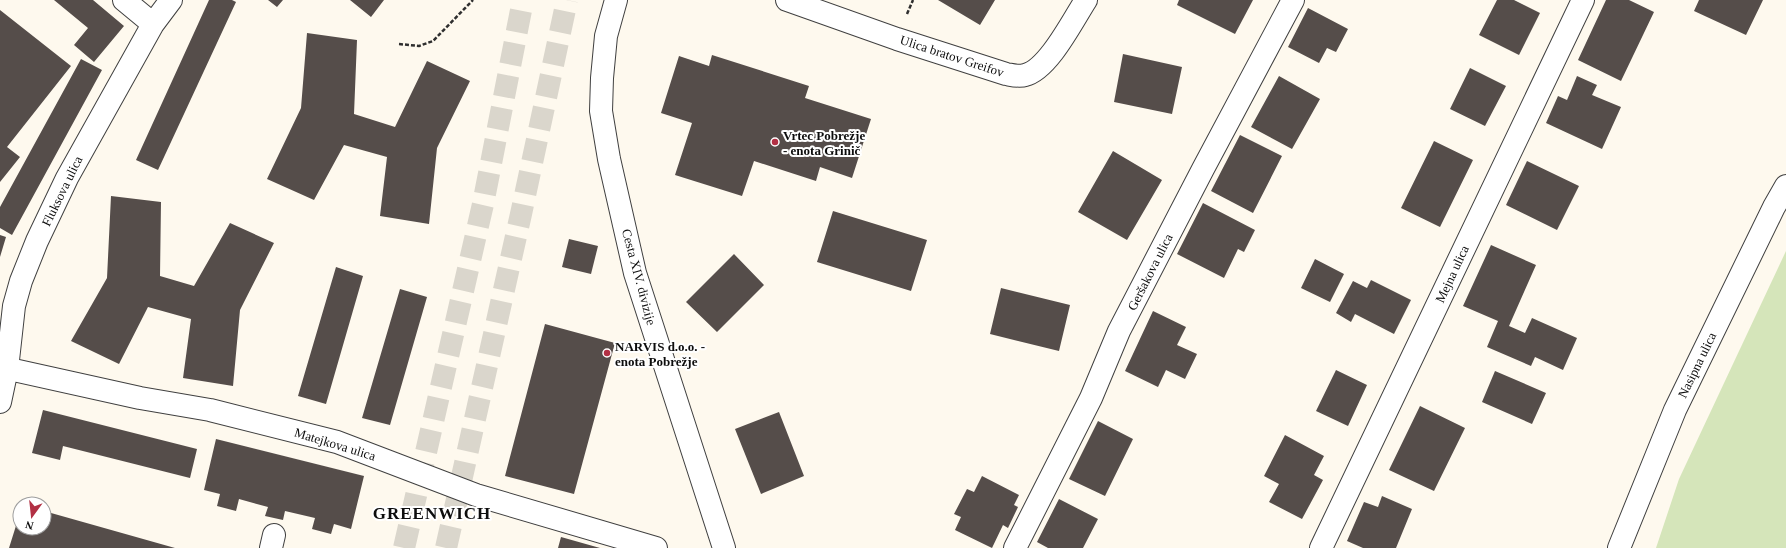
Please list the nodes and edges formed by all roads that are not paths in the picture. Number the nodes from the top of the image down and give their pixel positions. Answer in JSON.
{"nodes":[{"id":1,"x":124,"y":0,"type":"edge"},
{"id":2,"x":171,"y":0,"type":"edge"},
{"id":3,"x":616,"y":0,"type":"edge"},
{"id":4,"x":787,"y":0,"type":"edge"},
{"id":5,"x":1086,"y":0,"type":"edge"},
{"id":6,"x":1293,"y":0,"type":"edge"},
{"id":7,"x":1583,"y":0,"type":"edge"},
{"id":8,"x":153,"y":24,"type":"junction"},
{"id":9,"x":1786,"y":186,"type":"edge"},
{"id":10,"x":4,"y":368,"type":"edge"},
{"id":11,"x":0,"y":402,"type":"edge"},
{"id":12,"x":717,"y":546,"type":"edge"},
{"id":13,"x":656,"y":548,"type":"edge"},
{"id":14,"x":1015,"y":548,"type":"edge"},
{"id":15,"x":1321,"y":548,"type":"edge"},
{"id":16,"x":1619,"y":548,"type":"edge"}],
"edges":[{"from":1,"to":8,"type":"street"},
{"from":2,"to":8,"type":"street","name":"Fluksova ulica"},
{"from":3,"to":12,"type":"street","name":"Cesta XIV. divizije"},
{"from":4,"to":5,"type":"street","name":"Ulica bratov Greifov"},
{"from":6,"to":14,"type":"street","name":"Geršakova ulica"},
{"from":7,"to":15,"type":"street","name":"Mejna ulica"},
{"from":8,"to":10,"type":"street","name":"Fluksova ulica"},
{"from":9,"to":16,"type":"street","name":"Nasipna ulica"},
{"from":10,"to":11,"type":"street","name":"Fluksova ulica"},
{"from":10,"to":13,"type":"street","name":"Matejkova ulica"}]}
